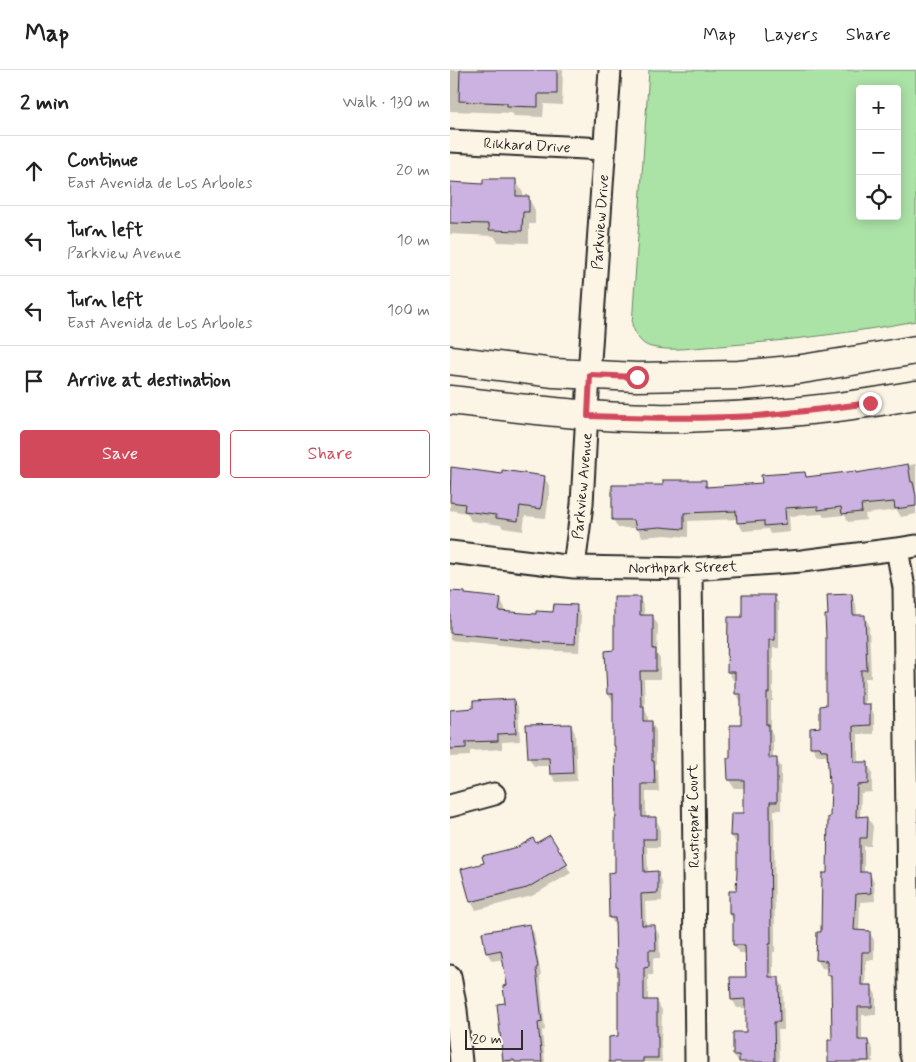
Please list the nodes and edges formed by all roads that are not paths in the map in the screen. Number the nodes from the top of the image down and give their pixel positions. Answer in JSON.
{"nodes":[{"id":1,"x":610,"y":70,"type":"edge"},
{"id":2,"x":450,"y":141,"type":"edge"},
{"id":3,"x":604,"y":149,"type":"junction"},
{"id":4,"x":916,"y":350,"type":"edge"},
{"id":5,"x":450,"y":360,"type":"edge"},
{"id":6,"x":590,"y":375,"type":"junction"},
{"id":7,"x":916,"y":395,"type":"edge"},
{"id":8,"x":450,"y":400,"type":"edge"},
{"id":9,"x":588,"y":416,"type":"junction"},
{"id":10,"x":907,"y":548,"type":"edge"},
{"id":11,"x":450,"y":552,"type":"edge"},
{"id":12,"x":574,"y":567,"type":"junction"},
{"id":13,"x":691,"y":570,"type":"junction"},
{"id":14,"x":911,"y":769,"type":"edge"},
{"id":15,"x":494,"y":794,"type":"dead end"},
{"id":16,"x":450,"y":806,"type":"edge"},
{"id":17,"x":450,"y":976,"type":"edge"},
{"id":18,"x":461,"y":1062,"type":"edge"},
{"id":19,"x":696,"y":1062,"type":"edge"},
{"id":20,"x":913,"y":1062,"type":"edge"}],
"edges":[{"from":1,"to":3,"type":"street","name":"Parkview Drive"},
{"from":2,"to":3,"type":"street","name":"Rikkard Drive"},
{"from":3,"to":6,"type":"street","name":"Parkview Drive"},
{"from":4,"to":6,"type":"main road"},
{"from":5,"to":6,"type":"main road"},
{"from":6,"to":9,"type":"street","name":"Parkview Avenue"},
{"from":7,"to":9,"type":"main road"},
{"from":8,"to":9,"type":"main road"},
{"from":9,"to":12,"type":"street","name":"Parkview Avenue"},
{"from":10,"to":13,"type":"street","name":"Northpark Street"},
{"from":10,"to":14,"type":"street"},
{"from":11,"to":12,"type":"street","name":"Northpark Street"},
{"from":12,"to":13,"type":"street","name":"Northpark Street"},
{"from":13,"to":19,"type":"street","name":"Rusticpark Court"},
{"from":14,"to":20,"type":"street"},
{"from":15,"to":16,"type":"street"},
{"from":17,"to":18,"type":"street"}]}
